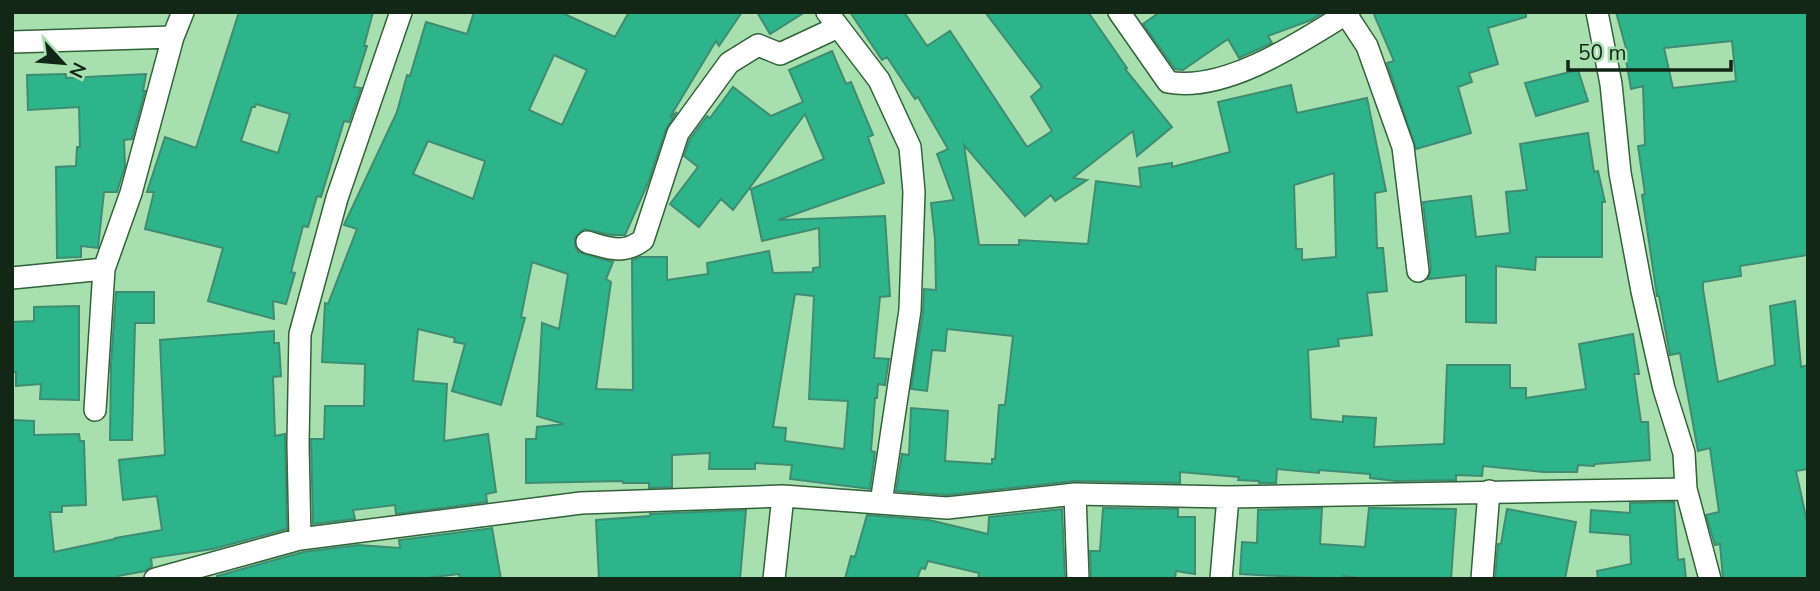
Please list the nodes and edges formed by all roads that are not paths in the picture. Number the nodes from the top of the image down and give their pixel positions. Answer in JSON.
{"nodes":[{"id":1,"x":183,"y":12,"type":"edge"},
{"id":2,"x":401,"y":12,"type":"edge"},
{"id":3,"x":1119,"y":12,"type":"edge"},
{"id":4,"x":1597,"y":12,"type":"edge"},
{"id":5,"x":1348,"y":13,"type":"edge"},
{"id":6,"x":833,"y":19,"type":"edge"},
{"id":7,"x":173,"y":37,"type":"junction"},
{"id":8,"x":12,"y":42,"type":"edge"},
{"id":9,"x":587,"y":242,"type":"dead end"},
{"id":10,"x":104,"y":269,"type":"junction"},
{"id":11,"x":1418,"y":271,"type":"dead end"},
{"id":12,"x":12,"y":278,"type":"edge"},
{"id":13,"x":95,"y":410,"type":"dead end"},
{"id":14,"x":1686,"y":489,"type":"junction"},
{"id":15,"x":1489,"y":491,"type":"junction"},
{"id":16,"x":1075,"y":494,"type":"junction"},
{"id":17,"x":783,"y":496,"type":"junction"},
{"id":18,"x":1228,"y":497,"type":"junction"},
{"id":19,"x":881,"y":503,"type":"junction"},
{"id":20,"x":300,"y":539,"type":"junction"},
{"id":21,"x":155,"y":579,"type":"edge"},
{"id":22,"x":774,"y":579,"type":"edge"},
{"id":23,"x":1078,"y":579,"type":"edge"},
{"id":24,"x":1221,"y":579,"type":"edge"},
{"id":25,"x":1482,"y":579,"type":"edge"},
{"id":26,"x":1710,"y":579,"type":"edge"}],
"edges":[{"from":1,"to":7,"type":"street"},
{"from":2,"to":20,"type":"street"},
{"from":3,"to":5,"type":"street"},
{"from":4,"to":14,"type":"street"},
{"from":5,"to":11,"type":"street"},
{"from":6,"to":9,"type":"street"},
{"from":6,"to":19,"type":"street"},
{"from":7,"to":8,"type":"street"},
{"from":7,"to":10,"type":"street"},
{"from":10,"to":12,"type":"street"},
{"from":10,"to":13,"type":"street"},
{"from":14,"to":15,"type":"street"},
{"from":14,"to":26,"type":"street"},
{"from":15,"to":18,"type":"street"},
{"from":15,"to":25,"type":"street"},
{"from":16,"to":18,"type":"street"},
{"from":16,"to":19,"type":"street"},
{"from":16,"to":23,"type":"street"},
{"from":17,"to":19,"type":"street"},
{"from":17,"to":20,"type":"street"},
{"from":17,"to":22,"type":"street"},
{"from":18,"to":24,"type":"street"},
{"from":20,"to":21,"type":"street"}]}
